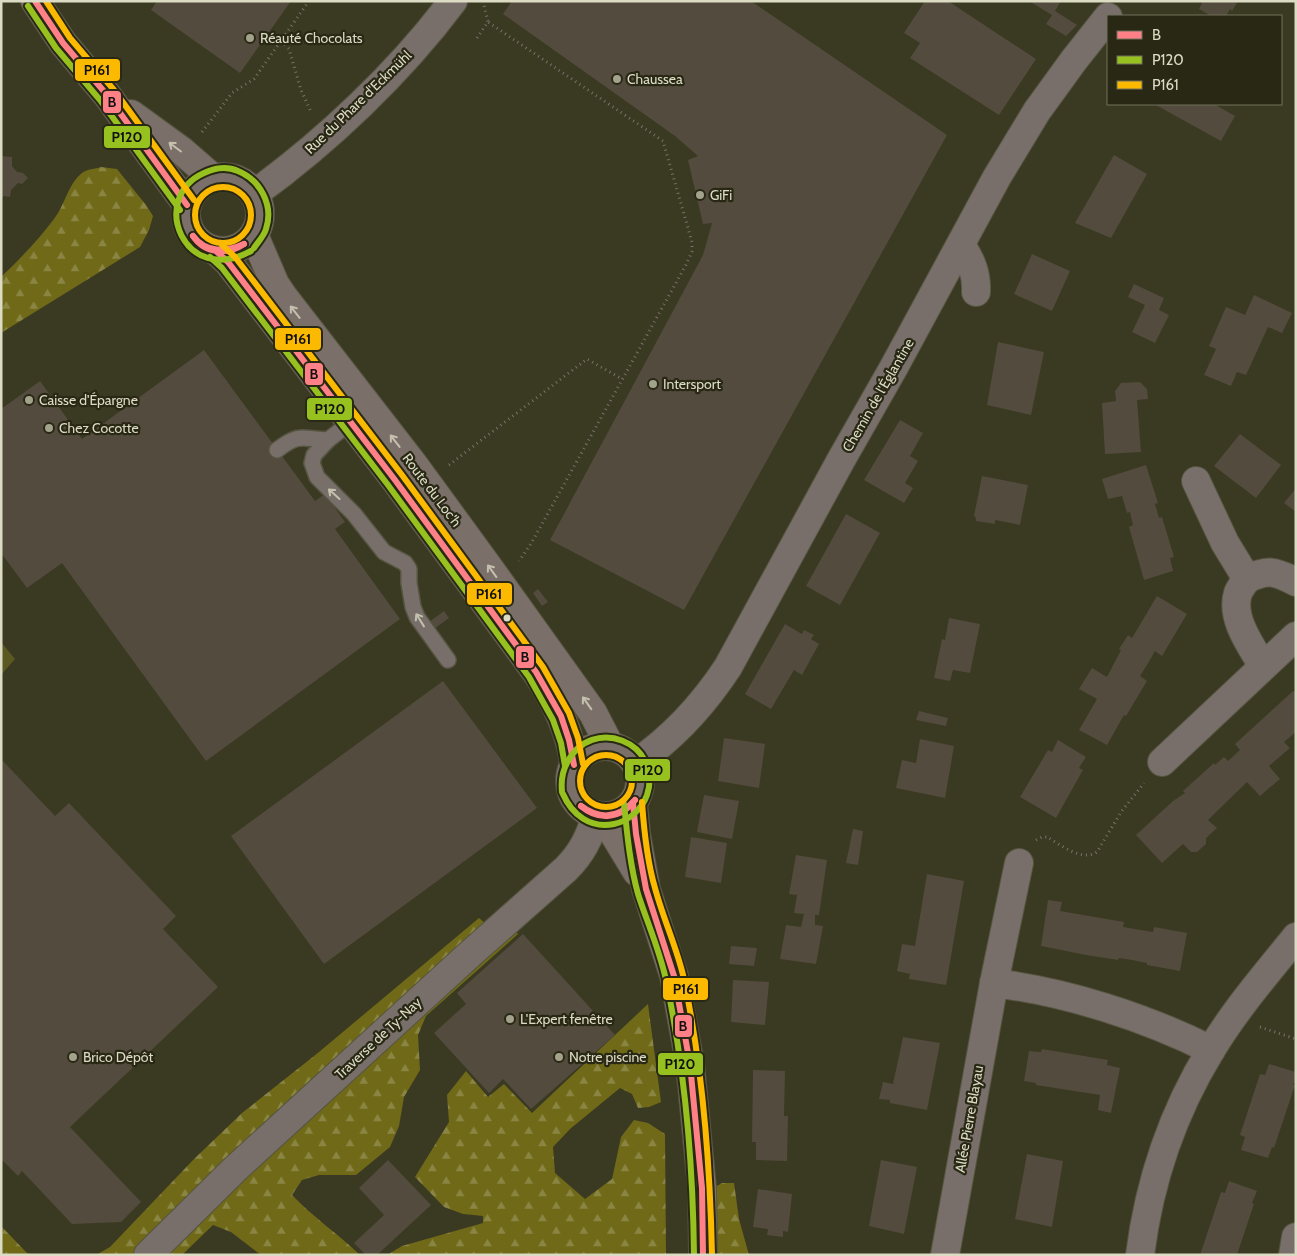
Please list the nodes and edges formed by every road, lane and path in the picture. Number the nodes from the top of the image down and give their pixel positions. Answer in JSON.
{"nodes":[{"id":1,"x":35,"y":1,"type":"edge"},
{"id":2,"x":308,"y":1,"type":"edge"},
{"id":3,"x":453,"y":1,"type":"edge"},
{"id":4,"x":483,"y":1,"type":"edge"},
{"id":5,"x":1120,"y":1,"type":"edge"},
{"id":6,"x":1109,"y":15,"type":"edge"},
{"id":7,"x":1107,"y":17,"type":"edge"},
{"id":8,"x":488,"y":22,"type":"junction"},
{"id":9,"x":477,"y":38,"type":"dead end"},
{"id":10,"x":280,"y":41,"type":"junction"},
{"id":11,"x":107,"y":95,"type":"junction"},
{"id":12,"x":326,"y":135,"type":"junction"},
{"id":13,"x":182,"y":152,"type":"junction"},
{"id":14,"x":213,"y":178,"type":"junction"},
{"id":15,"x":254,"y":194,"type":"junction"},
{"id":16,"x":187,"y":205,"type":"junction"},
{"id":17,"x":254,"y":235,"type":"junction"},
{"id":18,"x":961,"y":245,"type":"junction"},
{"id":19,"x":216,"y":251,"type":"junction"},
{"id":20,"x":976,"y":292,"type":"dead end"},
{"id":21,"x":622,"y":379,"type":"junction"},
{"id":22,"x":351,"y":422,"type":"junction"},
{"id":23,"x":328,"y":440,"type":"junction"},
{"id":24,"x":277,"y":450,"type":"dead end"},
{"id":25,"x":426,"y":482,"type":"junction"},
{"id":26,"x":1196,"y":482,"type":"dead end"},
{"id":27,"x":1247,"y":579,"type":"junction"},
{"id":28,"x":498,"y":581,"type":"junction"},
{"id":29,"x":1296,"y":582,"type":"edge"},
{"id":30,"x":1296,"y":636,"type":"edge"},
{"id":31,"x":448,"y":660,"type":"dead end"},
{"id":32,"x":1263,"y":666,"type":"junction"},
{"id":33,"x":610,"y":746,"type":"junction"},
{"id":34,"x":1162,"y":762,"type":"joint"},
{"id":35,"x":636,"y":763,"type":"junction"},
{"id":36,"x":574,"y":765,"type":"junction"},
{"id":37,"x":633,"y":803,"type":"junction"},
{"id":38,"x":600,"y":816,"type":"junction"},
{"id":39,"x":1019,"y":862,"type":"joint"},
{"id":40,"x":646,"y":888,"type":"junction"},
{"id":41,"x":1296,"y":937,"type":"edge"},
{"id":42,"x":994,"y":983,"type":"junction"},
{"id":43,"x":1236,"y":1013,"type":"junction"},
{"id":44,"x":1296,"y":1039,"type":"edge"},
{"id":45,"x":1211,"y":1050,"type":"junction"},
{"id":46,"x":1296,"y":1237,"type":"edge"},
{"id":47,"x":148,"y":1255,"type":"edge"},
{"id":48,"x":703,"y":1255,"type":"edge"},
{"id":49,"x":945,"y":1255,"type":"edge"},
{"id":50,"x":1140,"y":1255,"type":"edge"},
{"id":51,"x":1293,"y":1255,"type":"edge"}],
"edges":[{"from":1,"to":11,"type":"main road"},
{"from":2,"to":10,"type":"path"},
{"from":3,"to":12,"type":"street","name":"Rue du Phare d'Eckmühl"},
{"from":4,"to":8,"type":"path"},
{"from":5,"to":6,"type":"street","name":"Chemin de l'Églantine"},
{"from":7,"to":18,"type":"street","name":"Chemin de l'Églantine"},
{"from":8,"to":9,"type":"path"},
{"from":8,"to":21,"type":"path"},
{"from":10,"to":12,"type":"path"},
{"from":10,"to":13,"type":"path"},
{"from":13,"to":11,"type":"main road","one_way":true},
{"from":11,"to":16,"type":"main road"},
{"from":12,"to":15,"type":"street","name":"Rue du Phare d'Eckmühl"},
{"from":13,"to":14,"type":"main road"},
{"from":14,"to":15,"type":"main road"},
{"from":14,"to":16,"type":"main road"},
{"from":15,"to":17,"type":"main road"},
{"from":16,"to":19,"type":"main road"},
{"from":17,"to":19,"type":"main road"},
{"from":25,"to":17,"type":"main road","name":"Route du Loc'h","one_way":true},
{"from":18,"to":20,"type":"street"},
{"from":18,"to":35,"type":"street","name":"Chemin de l'Églantine"},
{"from":19,"to":22,"type":"main road","name":"Route du Loc'h"},
{"from":21,"to":25,"type":"path"},
{"from":21,"to":28,"type":"path"},
{"from":22,"to":23,"type":"lane"},
{"from":22,"to":36,"type":"main road","name":"Route du Loc'h"},
{"from":23,"to":24,"type":"lane"},
{"from":31,"to":23,"type":"lane","one_way":true},
{"from":28,"to":25,"type":"main road","name":"Route du Loc'h","one_way":true},
{"from":26,"to":27,"type":"street"},
{"from":27,"to":29,"type":"street"},
{"from":27,"to":32,"type":"street"},
{"from":33,"to":28,"type":"main road","name":"Route du Loc'h","one_way":true},
{"from":30,"to":32,"type":"street"},
{"from":32,"to":34,"type":"street"},
{"from":33,"to":35,"type":"main road"},
{"from":33,"to":36,"type":"main road"},
{"from":34,"to":39,"type":"path"},
{"from":35,"to":37,"type":"main road"},
{"from":36,"to":38,"type":"main road"},
{"from":37,"to":38,"type":"main road"},
{"from":37,"to":40,"type":"main road"},
{"from":38,"to":40,"type":"main road"},
{"from":38,"to":47,"type":"street","name":"Traverse de Ty-Nay"},
{"from":39,"to":42,"type":"street","name":"Allée Pierre Blayau"},
{"from":40,"to":48,"type":"main road"},
{"from":41,"to":43,"type":"street"},
{"from":42,"to":45,"type":"street"},
{"from":42,"to":49,"type":"street","name":"Allée Pierre Blayau"},
{"from":43,"to":44,"type":"path"},
{"from":43,"to":45,"type":"street"},
{"from":45,"to":50,"type":"street"},
{"from":46,"to":51,"type":"street"}]}
